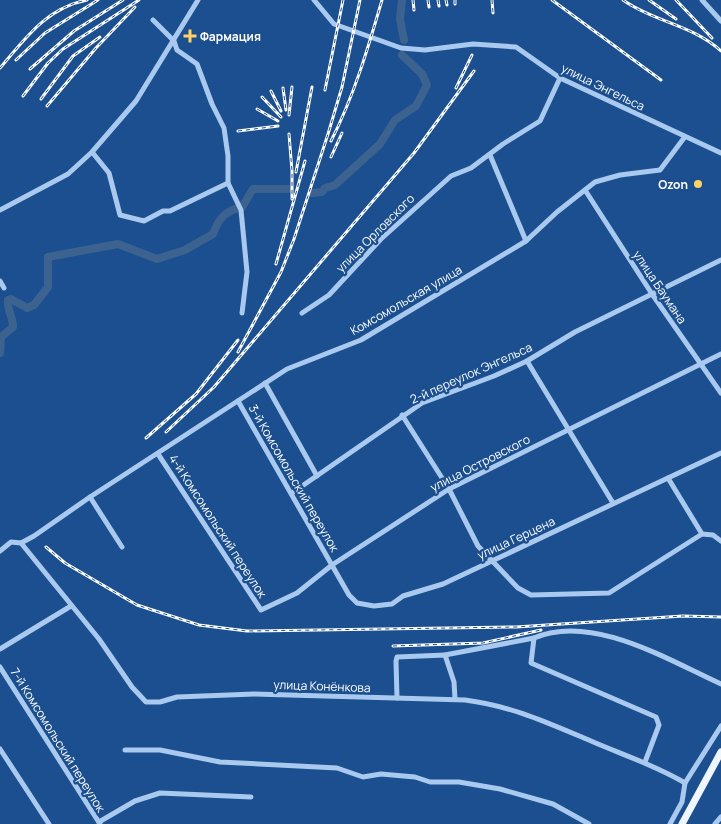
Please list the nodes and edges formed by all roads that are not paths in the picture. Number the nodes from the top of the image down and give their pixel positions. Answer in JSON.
{"nodes":[{"id":1,"x":198,"y":0,"type":"edge"},
{"id":2,"x":314,"y":0,"type":"edge"},
{"id":3,"x":702,"y":0,"type":"edge"},
{"id":4,"x":153,"y":20,"type":"dead end"},
{"id":5,"x":721,"y":21,"type":"edge"},
{"id":6,"x":174,"y":42,"type":"junction"},
{"id":7,"x":560,"y":78,"type":"junction"},
{"id":8,"x":684,"y":138,"type":"junction"},
{"id":9,"x":92,"y":152,"type":"junction"},
{"id":10,"x":721,"y":153,"type":"edge"},
{"id":11,"x":490,"y":155,"type":"junction"},
{"id":12,"x":228,"y":183,"type":"junction"},
{"id":13,"x":585,"y":190,"type":"junction"},
{"id":14,"x":0,"y":210,"type":"edge"},
{"id":15,"x":526,"y":241,"type":"junction"},
{"id":16,"x":721,"y":260,"type":"edge"},
{"id":17,"x":0,"y":281,"type":"edge"},
{"id":18,"x":4,"y":288,"type":"dead end"},
{"id":19,"x":652,"y":294,"type":"junction"},
{"id":20,"x":242,"y":313,"type":"dead end"},
{"id":21,"x":302,"y":313,"type":"dead end"},
{"id":22,"x":721,"y":354,"type":"edge"},
{"id":23,"x":527,"y":361,"type":"junction"},
{"id":24,"x":701,"y":364,"type":"junction"},
{"id":25,"x":265,"y":383,"type":"junction"},
{"id":26,"x":721,"y":393,"type":"edge"},
{"id":27,"x":238,"y":402,"type":"junction"},
{"id":28,"x":402,"y":415,"type":"junction"},
{"id":29,"x":569,"y":428,"type":"junction"},
{"id":30,"x":721,"y":453,"type":"edge"},
{"id":31,"x":158,"y":454,"type":"junction"},
{"id":32,"x":317,"y":476,"type":"junction"},
{"id":33,"x":668,"y":478,"type":"junction"},
{"id":34,"x":449,"y":489,"type":"junction"},
{"id":35,"x":292,"y":493,"type":"junction"},
{"id":36,"x":90,"y":497,"type":"junction"},
{"id":37,"x":613,"y":504,"type":"junction"},
{"id":38,"x":702,"y":534,"type":"junction"},
{"id":39,"x":721,"y":540,"type":"edge"},
{"id":40,"x":21,"y":543,"type":"junction"},
{"id":41,"x":122,"y":547,"type":"dead end"},
{"id":42,"x":0,"y":551,"type":"edge"},
{"id":43,"x":493,"y":560,"type":"junction"},
{"id":44,"x":332,"y":565,"type":"junction"},
{"id":45,"x":71,"y":606,"type":"junction"},
{"id":46,"x":261,"y":610,"type":"joint"},
{"id":47,"x":534,"y":638,"type":"junction"},
{"id":48,"x":0,"y":649,"type":"edge"},
{"id":49,"x":446,"y":654,"type":"junction"},
{"id":50,"x":0,"y":667,"type":"edge"},
{"id":51,"x":721,"y":684,"type":"edge"},
{"id":52,"x":397,"y":698,"type":"junction"},
{"id":53,"x":455,"y":699,"type":"junction"},
{"id":54,"x":721,"y":726,"type":"edge"},
{"id":55,"x":0,"y":749,"type":"edge"},
{"id":56,"x":124,"y":750,"type":"dead end"},
{"id":57,"x":721,"y":752,"type":"edge"},
{"id":58,"x":645,"y":762,"type":"junction"},
{"id":59,"x":685,"y":783,"type":"junction"},
{"id":60,"x":250,"y":797,"type":"dead end"},
{"id":61,"x":721,"y":817,"type":"edge"},
{"id":62,"x":99,"y":823,"type":"edge"},
{"id":63,"x":49,"y":824,"type":"edge"},
{"id":64,"x":589,"y":824,"type":"edge"},
{"id":65,"x":670,"y":824,"type":"edge"},
{"id":66,"x":682,"y":824,"type":"edge"},
{"id":67,"x":715,"y":824,"type":"edge"}],
"edges":[{"from":1,"to":6,"type":"street"},
{"from":2,"to":7,"type":"street","name":"улица Энгельса"},
{"from":3,"to":5,"type":"street"},
{"from":4,"to":6,"type":"street"},
{"from":6,"to":9,"type":"street"},
{"from":6,"to":12,"type":"street"},
{"from":7,"to":8,"type":"street","name":"улица Энгельса"},
{"from":7,"to":11,"type":"street","name":"улица Орловского"},
{"from":8,"to":10,"type":"street","name":"улица Энгельса"},
{"from":8,"to":13,"type":"street","name":"Комсомольская улица"},
{"from":9,"to":12,"type":"street"},
{"from":9,"to":14,"type":"street"},
{"from":11,"to":15,"type":"street"},
{"from":11,"to":21,"type":"street","name":"улица Орловского"},
{"from":12,"to":20,"type":"street"},
{"from":13,"to":15,"type":"street","name":"Комсомольская улица"},
{"from":13,"to":19,"type":"street","name":"улица Баумана"},
{"from":15,"to":25,"type":"street","name":"Комсомольская улица"},
{"from":16,"to":19,"type":"street","name":"2-й переулок Энгельса"},
{"from":17,"to":18,"type":"street"},
{"from":19,"to":23,"type":"street","name":"2-й переулок Энгельса"},
{"from":19,"to":24,"type":"street","name":"улица Баумана"},
{"from":22,"to":24,"type":"street","name":"улица Островского"},
{"from":23,"to":28,"type":"street","name":"2-й переулок Энгельса"},
{"from":23,"to":29,"type":"street"},
{"from":24,"to":26,"type":"street","name":"улица Баумана"},
{"from":24,"to":29,"type":"street","name":"улица Островского"},
{"from":25,"to":27,"type":"street","name":"Комсомольская улица"},
{"from":25,"to":32,"type":"street"},
{"from":27,"to":31,"type":"street","name":"Комсомольская улица"},
{"from":27,"to":35,"type":"street","name":"3-й Комсомольский переулок"},
{"from":28,"to":32,"type":"street","name":"2-й переулок Энгельса"},
{"from":28,"to":34,"type":"street"},
{"from":29,"to":34,"type":"street","name":"улица Островского"},
{"from":29,"to":37,"type":"street"},
{"from":30,"to":33,"type":"street","name":"улица Герцена"},
{"from":31,"to":36,"type":"street","name":"Комсомольская улица"},
{"from":31,"to":46,"type":"street","name":"4-й Комсомольский переулок"},
{"from":32,"to":35,"type":"street","name":"2-й переулок Энгельса"},
{"from":33,"to":37,"type":"street","name":"улица Герцена"},
{"from":33,"to":38,"type":"street"},
{"from":34,"to":43,"type":"street"},
{"from":34,"to":44,"type":"street","name":"улица Островского"},
{"from":35,"to":44,"type":"street","name":"3-й Комсомольский переулок"},
{"from":36,"to":40,"type":"street","name":"Комсомольская улица"},
{"from":36,"to":41,"type":"street"},
{"from":37,"to":43,"type":"street","name":"улица Герцена"},
{"from":38,"to":39,"type":"street"},
{"from":38,"to":43,"type":"street"},
{"from":40,"to":42,"type":"street","name":"Комсомольская улица"},
{"from":40,"to":45,"type":"street","name":"улица Конёнкова"},
{"from":43,"to":44,"type":"street","name":"улица Герцена"},
{"from":44,"to":46,"type":"street","name":"улица Островского"},
{"from":45,"to":48,"type":"street"},
{"from":45,"to":52,"type":"street","name":"улица Конёнкова"},
{"from":47,"to":49,"type":"street"},
{"from":47,"to":51,"type":"street"},
{"from":47,"to":58,"type":"street"},
{"from":49,"to":52,"type":"street"},
{"from":49,"to":53,"type":"street"},
{"from":50,"to":62,"type":"street","name":"7-й Комсомольский переулок"},
{"from":52,"to":53,"type":"street","name":"улица Конёнкова"},
{"from":53,"to":58,"type":"street","name":"улица Конёнкова"},
{"from":54,"to":59,"type":"street"},
{"from":55,"to":63,"type":"street"},
{"from":56,"to":64,"type":"street"},
{"from":57,"to":66,"type":"main road"},
{"from":58,"to":59,"type":"street","name":"улица Конёнкова"},
{"from":59,"to":65,"type":"street"},
{"from":60,"to":62,"type":"street"},
{"from":61,"to":67,"type":"street"}]}
